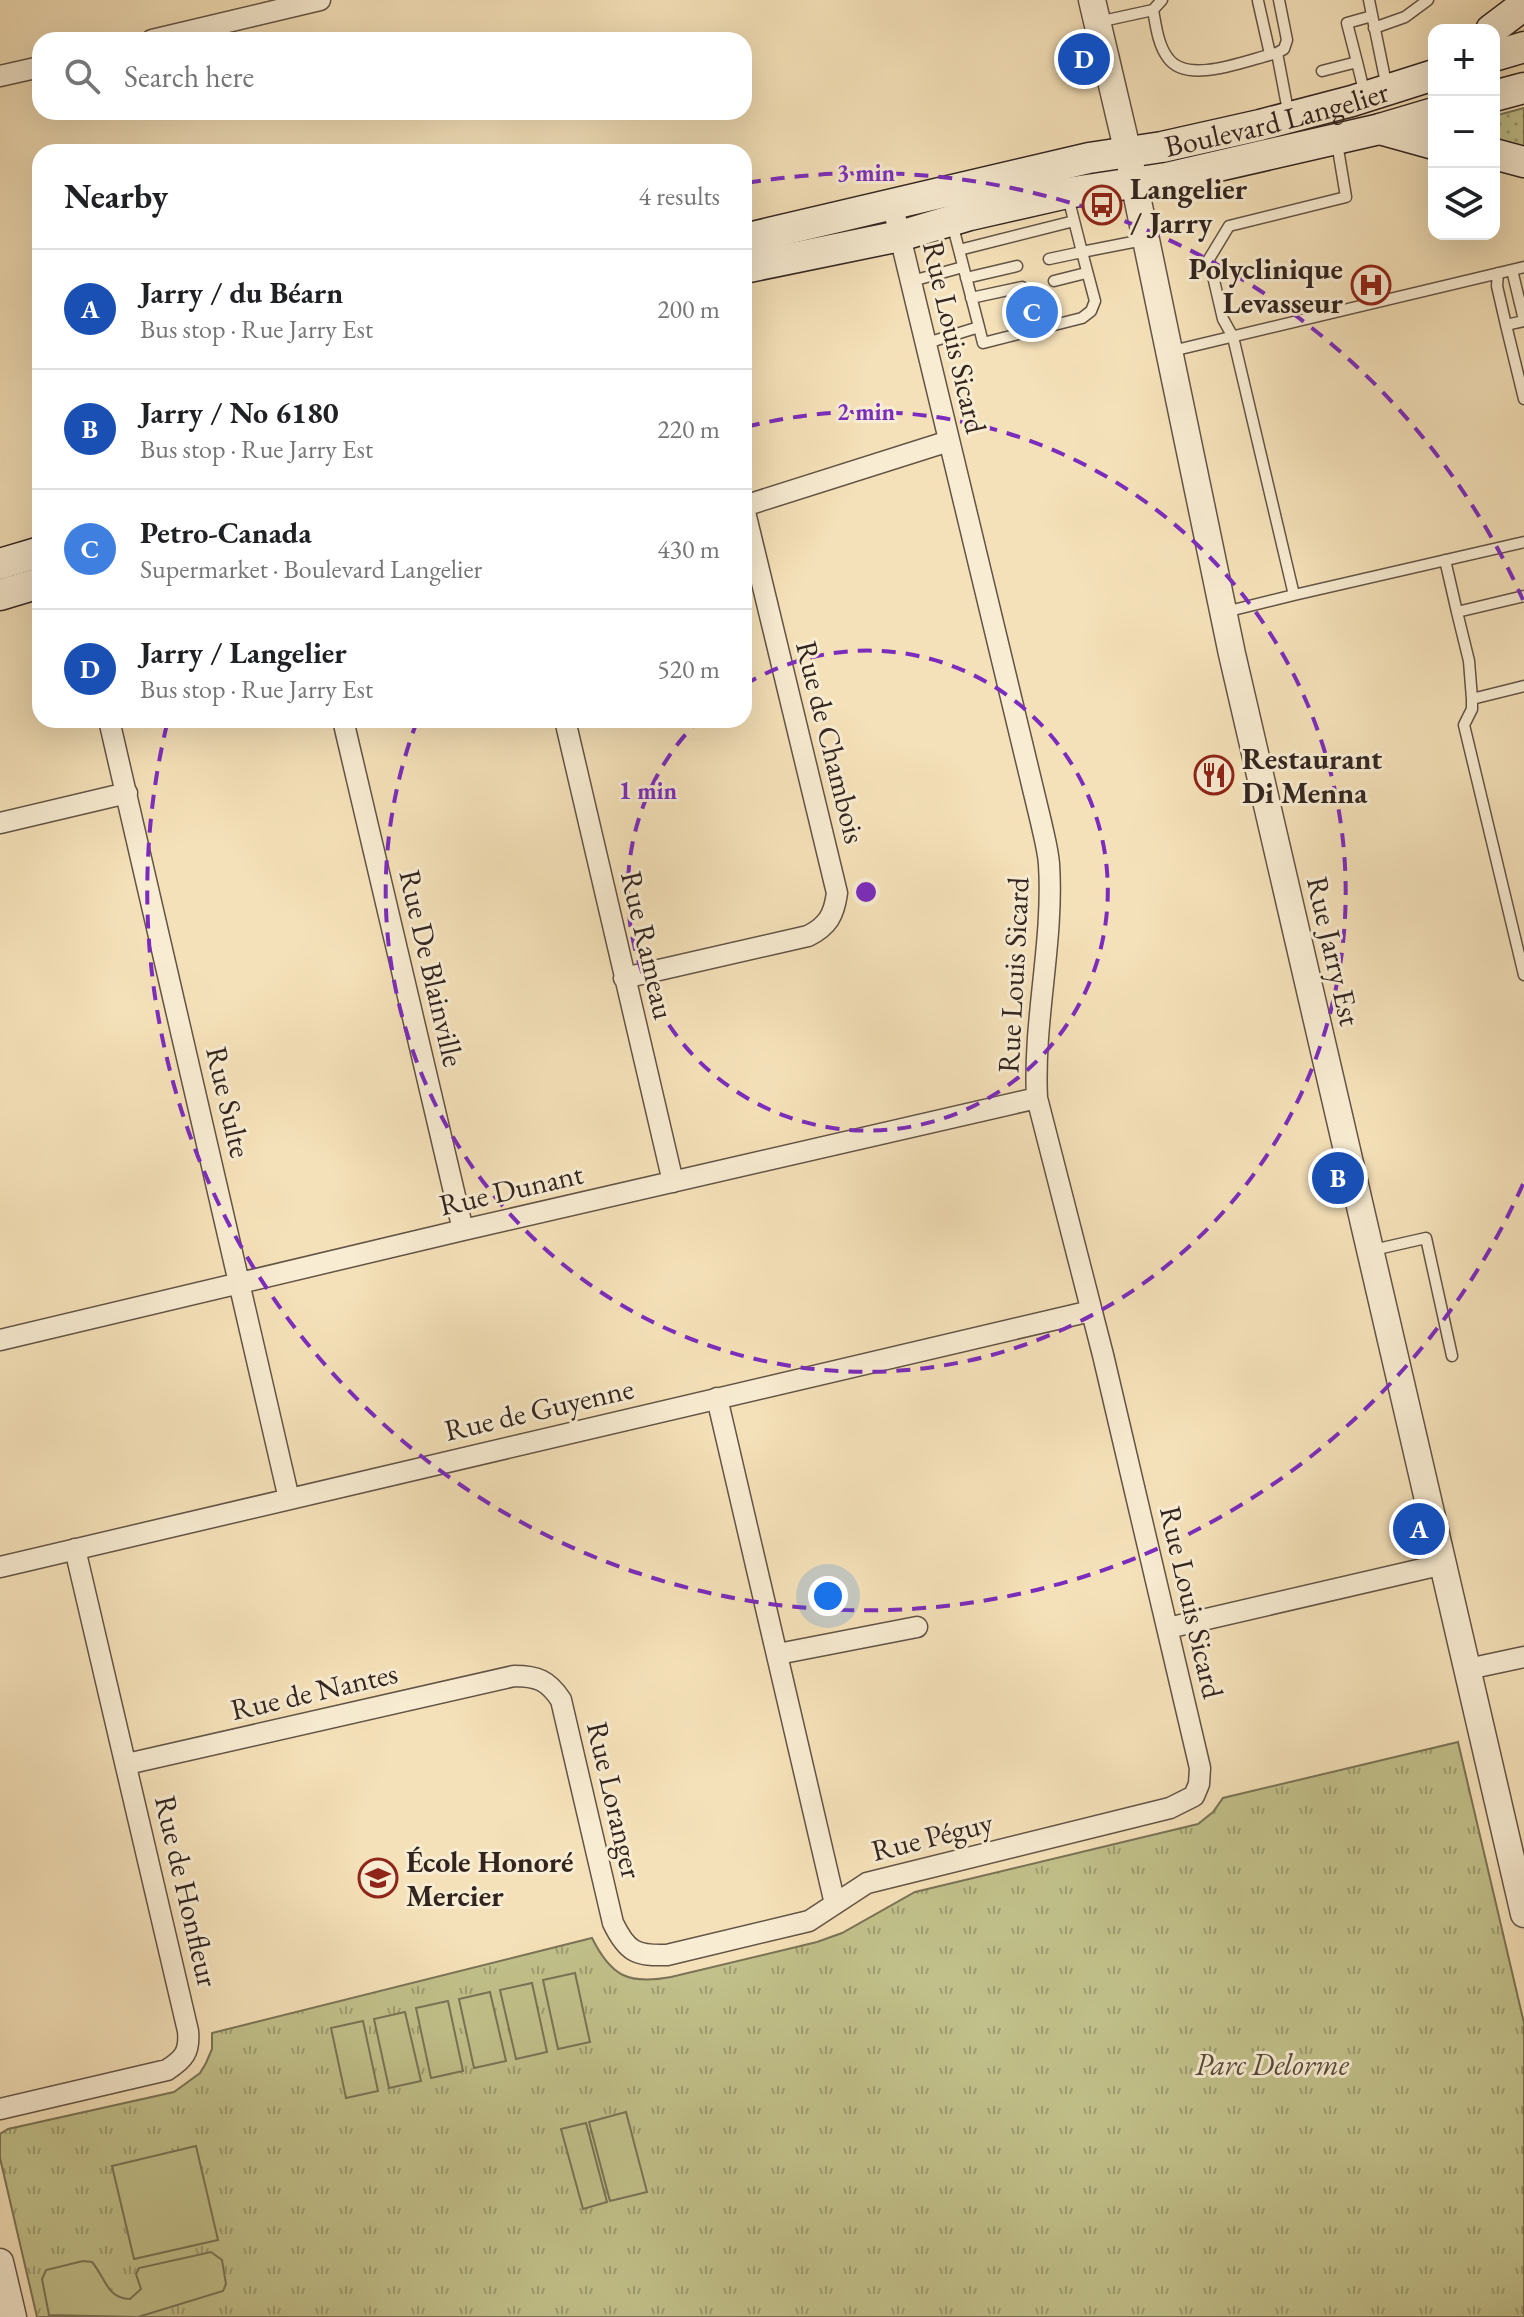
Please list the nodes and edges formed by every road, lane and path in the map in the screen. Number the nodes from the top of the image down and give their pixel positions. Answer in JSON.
{"nodes":[{"id":1,"x":320,"y":0,"type":"edge"},
{"id":2,"x":1162,"y":0,"type":"edge"},
{"id":3,"x":1279,"y":0,"type":"edge"},
{"id":4,"x":1369,"y":0,"type":"edge"},
{"id":5,"x":1428,"y":0,"type":"edge"},
{"id":6,"x":1258,"y":1,"type":"edge"},
{"id":7,"x":1524,"y":5,"type":"edge"},
{"id":8,"x":1153,"y":10,"type":"junction"},
{"id":9,"x":1095,"y":11,"type":"edge"},
{"id":10,"x":1373,"y":22,"type":"junction"},
{"id":11,"x":1499,"y":24,"type":"edge"},
{"id":12,"x":186,"y":32,"type":"edge"},
{"id":13,"x":1524,"y":47,"type":"edge"},
{"id":14,"x":1273,"y":54,"type":"junction"},
{"id":15,"x":1500,"y":54,"type":"edge"},
{"id":16,"x":1357,"y":62,"type":"junction"},
{"id":17,"x":32,"y":69,"type":"edge"},
{"id":18,"x":1322,"y":71,"type":"dead end"},
{"id":19,"x":0,"y":76,"type":"edge"},
{"id":20,"x":1428,"y":77,"type":"edge"},
{"id":21,"x":1524,"y":88,"type":"edge"},
{"id":22,"x":1376,"y":93,"type":"junction"},
{"id":23,"x":1500,"y":94,"type":"edge"},
{"id":24,"x":1428,"y":115,"type":"edge"},
{"id":25,"x":1290,"y":118,"type":"junction"},
{"id":26,"x":1380,"y":129,"type":"junction"},
{"id":27,"x":1336,"y":139,"type":"junction"},
{"id":28,"x":1428,"y":142,"type":"edge"},
{"id":29,"x":1128,"y":153,"type":"junction"},
{"id":30,"x":1500,"y":156,"type":"edge"},
{"id":31,"x":1524,"y":162,"type":"edge"},
{"id":32,"x":1135,"y":183,"type":"junction"},
{"id":33,"x":892,"y":203,"type":"junction"},
{"id":34,"x":1070,"y":207,"type":"junction"},
{"id":35,"x":955,"y":235,"type":"junction"},
{"id":36,"x":900,"y":236,"type":"junction"},
{"id":37,"x":752,"y":237,"type":"edge"},
{"id":38,"x":1145,"y":240,"type":"junction"},
{"id":39,"x":1082,"y":252,"type":"junction"},
{"id":40,"x":1049,"y":259,"type":"dead end"},
{"id":41,"x":752,"y":266,"type":"edge"},
{"id":42,"x":1017,"y":266,"type":"dead end"},
{"id":43,"x":1518,"y":268,"type":"edge"},
{"id":44,"x":965,"y":273,"type":"junction"},
{"id":45,"x":1086,"y":273,"type":"junction"},
{"id":46,"x":1498,"y":273,"type":"junction"},
{"id":47,"x":912,"y":281,"type":"junction"},
{"id":48,"x":1054,"y":281,"type":"dead end"},
{"id":49,"x":1022,"y":287,"type":"dead end"},
{"id":50,"x":971,"y":298,"type":"junction"},
{"id":51,"x":1524,"y":320,"type":"edge"},
{"id":52,"x":1506,"y":325,"type":"junction"},
{"id":53,"x":979,"y":327,"type":"junction"},
{"id":54,"x":1233,"y":337,"type":"junction"},
{"id":55,"x":927,"y":343,"type":"junction"},
{"id":56,"x":1170,"y":351,"type":"junction"},
{"id":57,"x":1521,"y":377,"type":"edge"},
{"id":58,"x":1524,"y":399,"type":"edge"},
{"id":59,"x":949,"y":441,"type":"junction"},
{"id":60,"x":752,"y":504,"type":"edge"},
{"id":61,"x":752,"y":540,"type":"edge"},
{"id":62,"x":1524,"y":542,"type":"edge"},
{"id":63,"x":32,"y":554,"type":"edge"},
{"id":64,"x":1445,"y":560,"type":"junction"},
{"id":65,"x":0,"y":564,"type":"edge"},
{"id":66,"x":32,"y":585,"type":"edge"},
{"id":67,"x":0,"y":595,"type":"edge"},
{"id":68,"x":1294,"y":595,"type":"junction"},
{"id":69,"x":1524,"y":596,"type":"edge"},
{"id":70,"x":1457,"y":612,"type":"junction"},
{"id":71,"x":1223,"y":613,"type":"junction"},
{"id":72,"x":1524,"y":686,"type":"edge"},
{"id":73,"x":1472,"y":699,"type":"junction"},
{"id":74,"x":111,"y":728,"type":"edge"},
{"id":75,"x":345,"y":728,"type":"edge"},
{"id":76,"x":567,"y":728,"type":"edge"},
{"id":77,"x":127,"y":793,"type":"junction"},
{"id":78,"x":0,"y":823,"type":"edge"},
{"id":79,"x":1524,"y":975,"type":"edge"},
{"id":80,"x":624,"y":978,"type":"junction"},
{"id":81,"x":1037,"y":1098,"type":"junction"},
{"id":82,"x":673,"y":1182,"type":"junction"},
{"id":83,"x":463,"y":1230,"type":"junction"},
{"id":84,"x":1370,"y":1251,"type":"junction"},
{"id":85,"x":241,"y":1284,"type":"junction"},
{"id":86,"x":1091,"y":1311,"type":"junction"},
{"id":87,"x":0,"y":1340,"type":"edge"},
{"id":88,"x":1452,"y":1356,"type":"dead end"},
{"id":89,"x":717,"y":1398,"type":"junction"},
{"id":90,"x":289,"y":1499,"type":"junction"},
{"id":91,"x":75,"y":1549,"type":"junction"},
{"id":92,"x":1444,"y":1564,"type":"junction"},
{"id":93,"x":0,"y":1567,"type":"edge"},
{"id":94,"x":917,"y":1627,"type":"dead end"},
{"id":95,"x":1168,"y":1628,"type":"junction"},
{"id":96,"x":778,"y":1654,"type":"junction"},
{"id":97,"x":1524,"y":1657,"type":"edge"},
{"id":98,"x":1468,"y":1669,"type":"junction"},
{"id":99,"x":514,"y":1676,"type":"joint"},
{"id":100,"x":127,"y":1764,"type":"junction"},
{"id":101,"x":1194,"y":1796,"type":"joint"},
{"id":102,"x":835,"y":1904,"type":"junction"},
{"id":103,"x":1524,"y":1914,"type":"edge"},
{"id":104,"x":644,"y":1956,"type":"joint"},
{"id":105,"x":0,"y":2109,"type":"edge"},
{"id":106,"x":0,"y":2262,"type":"edge"},
{"id":107,"x":13,"y":2317,"type":"edge"}],
"edges":[{"from":1,"to":12,"type":"street"},
{"from":2,"to":8,"type":"lane"},
{"from":3,"to":14,"type":"lane"},
{"from":4,"to":10,"type":"lane"},
{"from":5,"to":10,"type":"lane"},
{"from":6,"to":14,"type":"lane"},
{"from":7,"to":11,"type":"main road"},
{"from":8,"to":9,"type":"lane"},
{"from":8,"to":14,"type":"lane"},
{"from":9,"to":29,"type":"street","name":"Rue Jarry Est"},
{"from":10,"to":16,"type":"lane"},
{"from":10,"to":22,"type":"lane"},
{"from":13,"to":15,"type":"main road"},
{"from":14,"to":25,"type":"lane"},
{"from":16,"to":18,"type":"lane"},
{"from":16,"to":22,"type":"lane"},
{"from":17,"to":19,"type":"street"},
{"from":20,"to":22,"type":"main road","name":"Boulevard Langelier"},
{"from":21,"to":23,"type":"main road"},
{"from":22,"to":25,"type":"main road","name":"Boulevard Langelier"},
{"from":24,"to":26,"type":"main road","name":"Boulevard Langelier"},
{"from":25,"to":29,"type":"main road","name":"Boulevard Langelier"},
{"from":26,"to":27,"type":"main road","name":"Boulevard Langelier"},
{"from":26,"to":28,"type":"main road"},
{"from":27,"to":32,"type":"main road","name":"Boulevard Langelier"},
{"from":27,"to":54,"type":"lane"},
{"from":29,"to":32,"type":"street","name":"Rue Jarry Est"},
{"from":29,"to":33,"type":"main road","name":"Boulevard Langelier"},
{"from":30,"to":31,"type":"main road"},
{"from":32,"to":34,"type":"main road","name":"Boulevard Langelier"},
{"from":32,"to":38,"type":"street","name":"Rue Jarry Est"},
{"from":33,"to":36,"type":"street","name":"Rue Louis Sicard"},
{"from":33,"to":37,"type":"main road","name":"Boulevard Langelier"},
{"from":34,"to":35,"type":"main road","name":"Boulevard Langelier"},
{"from":34,"to":39,"type":"lane"},
{"from":35,"to":36,"type":"main road","name":"Boulevard Langelier"},
{"from":35,"to":44,"type":"lane"},
{"from":36,"to":41,"type":"main road","name":"Boulevard Langelier"},
{"from":36,"to":47,"type":"street","name":"Rue Louis Sicard"},
{"from":38,"to":39,"type":"lane"},
{"from":38,"to":56,"type":"street","name":"Rue Jarry Est"},
{"from":39,"to":40,"type":"lane"},
{"from":39,"to":45,"type":"lane"},
{"from":42,"to":44,"type":"lane"},
{"from":43,"to":46,"type":"lane"},
{"from":43,"to":51,"type":"lane"},
{"from":44,"to":47,"type":"lane"},
{"from":44,"to":50,"type":"lane"},
{"from":45,"to":48,"type":"lane"},
{"from":45,"to":53,"type":"lane"},
{"from":46,"to":52,"type":"lane"},
{"from":46,"to":54,"type":"lane"},
{"from":47,"to":55,"type":"street","name":"Rue Louis Sicard"},
{"from":49,"to":50,"type":"lane"},
{"from":50,"to":53,"type":"lane"},
{"from":51,"to":52,"type":"lane"},
{"from":52,"to":57,"type":"lane"},
{"from":53,"to":55,"type":"lane"},
{"from":54,"to":56,"type":"lane"},
{"from":54,"to":68,"type":"lane"},
{"from":55,"to":59,"type":"street","name":"Rue Louis Sicard"},
{"from":56,"to":71,"type":"street","name":"Rue Jarry Est"},
{"from":57,"to":58,"type":"lane"},
{"from":59,"to":60,"type":"street"},
{"from":59,"to":81,"type":"street","name":"Rue Louis Sicard"},
{"from":61,"to":80,"type":"street","name":"Rue de Chambois"},
{"from":62,"to":64,"type":"lane"},
{"from":63,"to":65,"type":"main road"},
{"from":64,"to":68,"type":"lane"},
{"from":64,"to":70,"type":"lane"},
{"from":66,"to":67,"type":"main road"},
{"from":68,"to":71,"type":"lane"},
{"from":69,"to":70,"type":"lane"},
{"from":70,"to":73,"type":"lane"},
{"from":71,"to":84,"type":"street","name":"Rue Jarry Est"},
{"from":72,"to":73,"type":"lane"},
{"from":73,"to":79,"type":"lane"},
{"from":74,"to":77,"type":"street","name":"Rue Sulte"},
{"from":75,"to":83,"type":"street","name":"Rue De Blainville"},
{"from":76,"to":80,"type":"street","name":"Rue Rameau"},
{"from":77,"to":78,"type":"street"},
{"from":77,"to":85,"type":"street","name":"Rue Sulte"},
{"from":80,"to":82,"type":"street","name":"Rue Rameau"},
{"from":81,"to":82,"type":"street","name":"Rue Dunant"},
{"from":81,"to":86,"type":"street","name":"Rue Louis Sicard"},
{"from":82,"to":83,"type":"street","name":"Rue Dunant"},
{"from":83,"to":85,"type":"street","name":"Rue Dunant"},
{"from":84,"to":88,"type":"lane"},
{"from":84,"to":92,"type":"street","name":"Rue Jarry Est"},
{"from":85,"to":87,"type":"street","name":"Rue Dunant"},
{"from":85,"to":90,"type":"street","name":"Rue Sulte"},
{"from":86,"to":89,"type":"street","name":"Rue de Guyenne"},
{"from":86,"to":95,"type":"street","name":"Rue Louis Sicard"},
{"from":89,"to":90,"type":"street","name":"Rue de Guyenne"},
{"from":89,"to":96,"type":"street"},
{"from":90,"to":91,"type":"street","name":"Rue de Guyenne"},
{"from":91,"to":93,"type":"street","name":"Rue de Guyenne"},
{"from":91,"to":100,"type":"street","name":"Rue de Honfleur"},
{"from":92,"to":95,"type":"street"},
{"from":92,"to":98,"type":"street","name":"Rue Jarry Est"},
{"from":94,"to":96,"type":"street"},
{"from":95,"to":101,"type":"street","name":"Rue Louis Sicard"},
{"from":96,"to":102,"type":"street"},
{"from":97,"to":98,"type":"street"},
{"from":98,"to":103,"type":"street","name":"Rue Jarry Est"},
{"from":99,"to":100,"type":"street","name":"Rue de Nantes"},
{"from":99,"to":104,"type":"street","name":"Rue Loranger"},
{"from":100,"to":105,"type":"street","name":"Rue de Honfleur"},
{"from":101,"to":102,"type":"street","name":"Rue Péguy"},
{"from":102,"to":104,"type":"street","name":"Rue Péguy"},
{"from":106,"to":107,"type":"street"}]}
